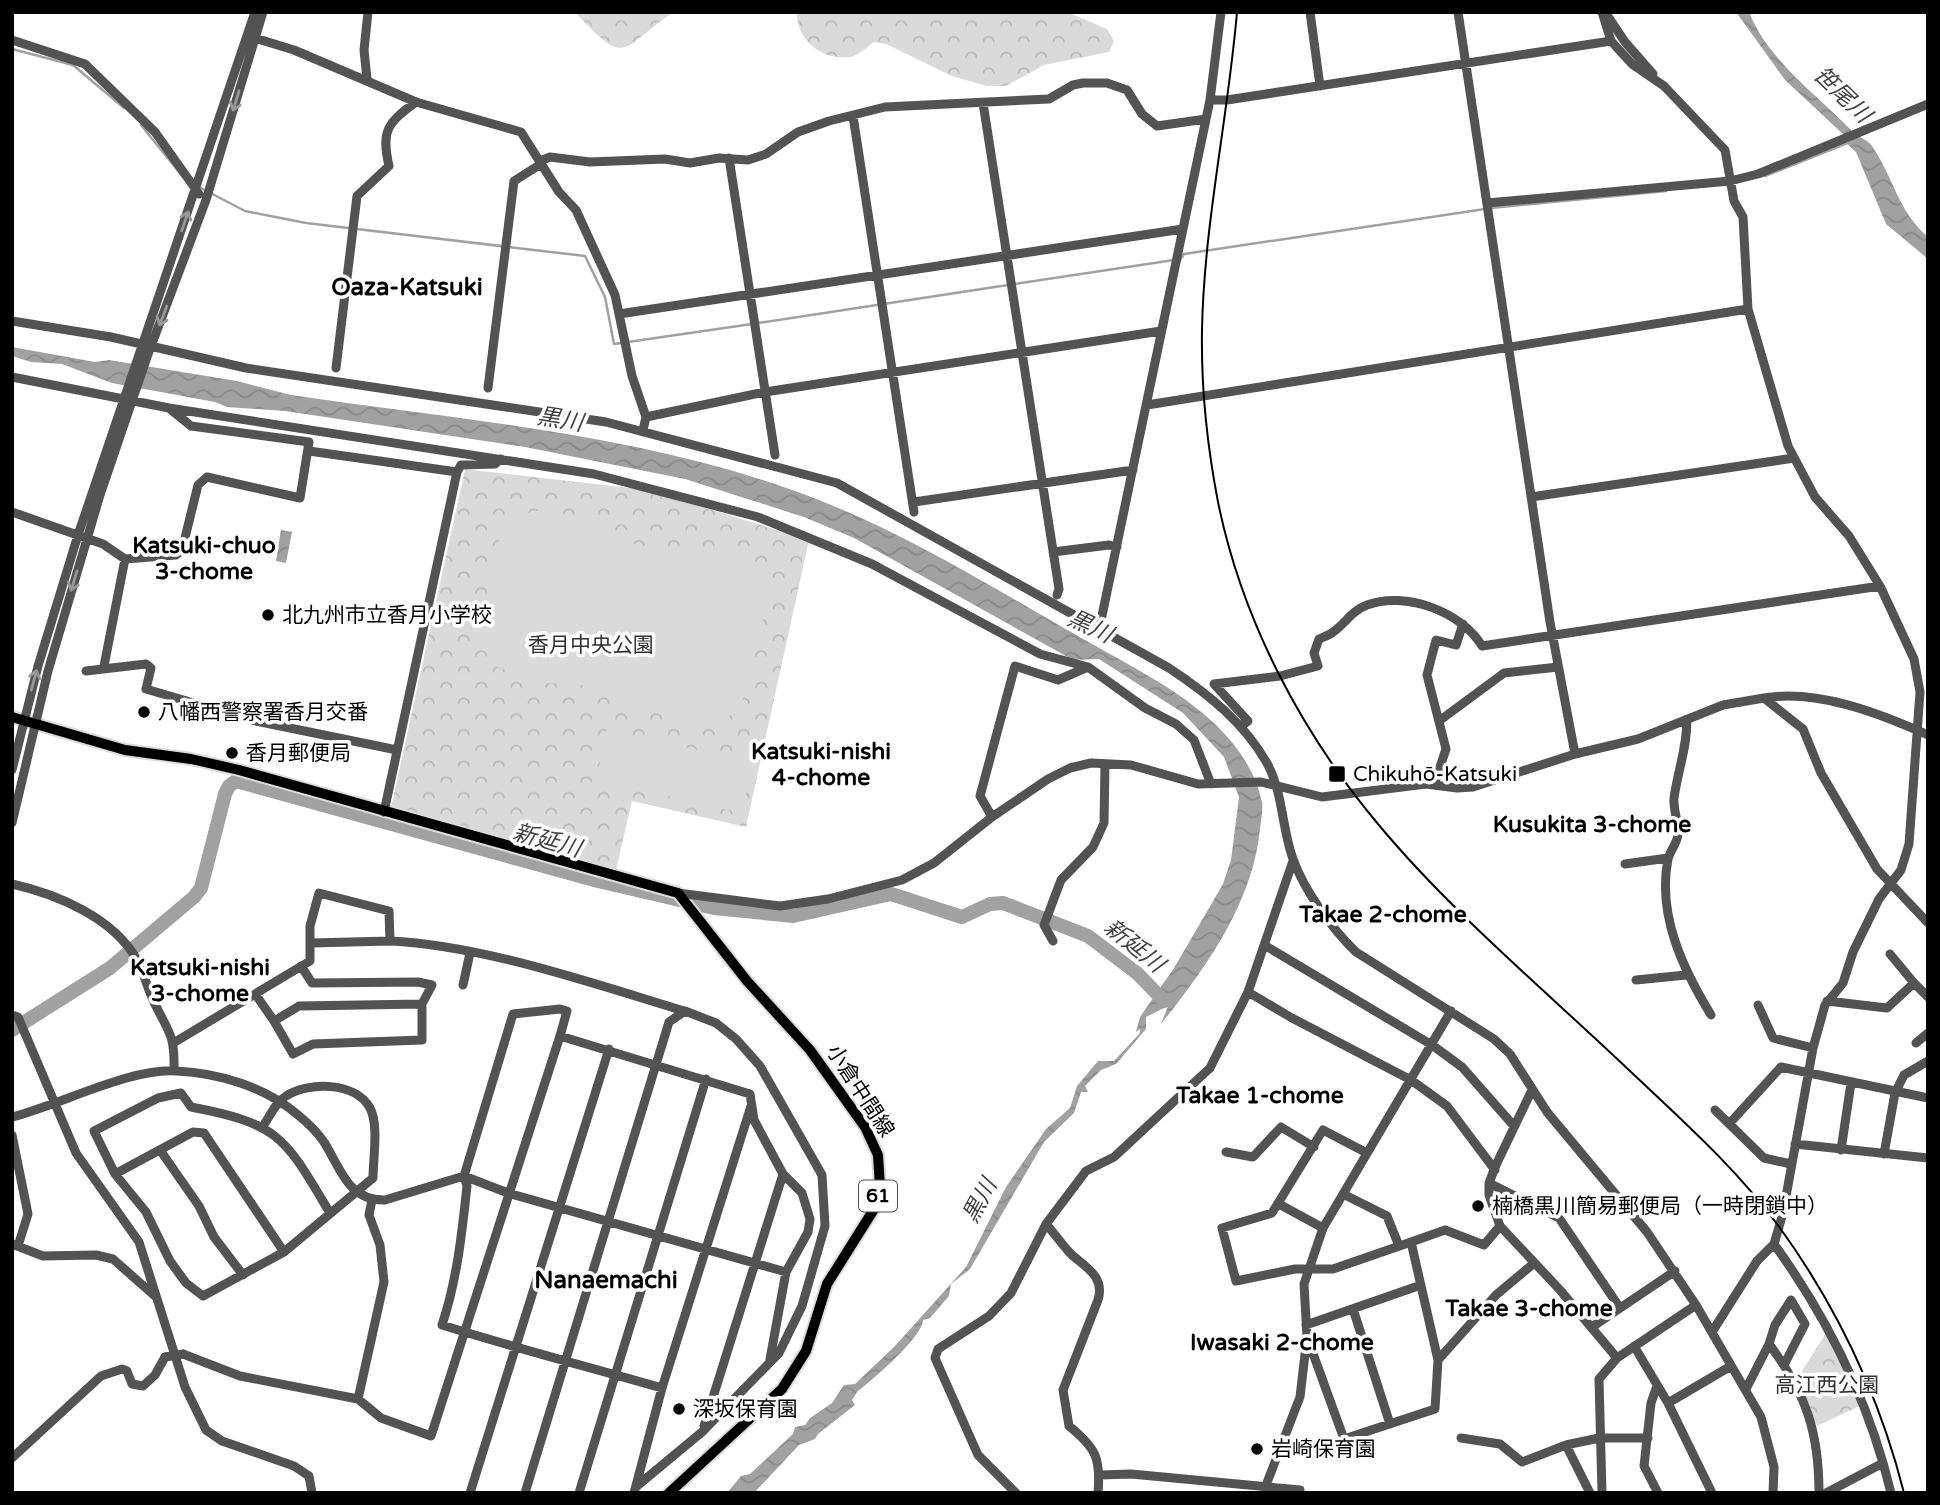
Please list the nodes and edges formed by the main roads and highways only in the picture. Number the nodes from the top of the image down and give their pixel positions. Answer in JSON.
{"nodes":[{"id":1,"x":23,"y":721,"type":"edge"},
{"id":2,"x":669,"y":1493,"type":"edge"}],
"edges":[{"from":1,"to":2,"type":"main road","name":"小倉中間線","number":"61"}]}
